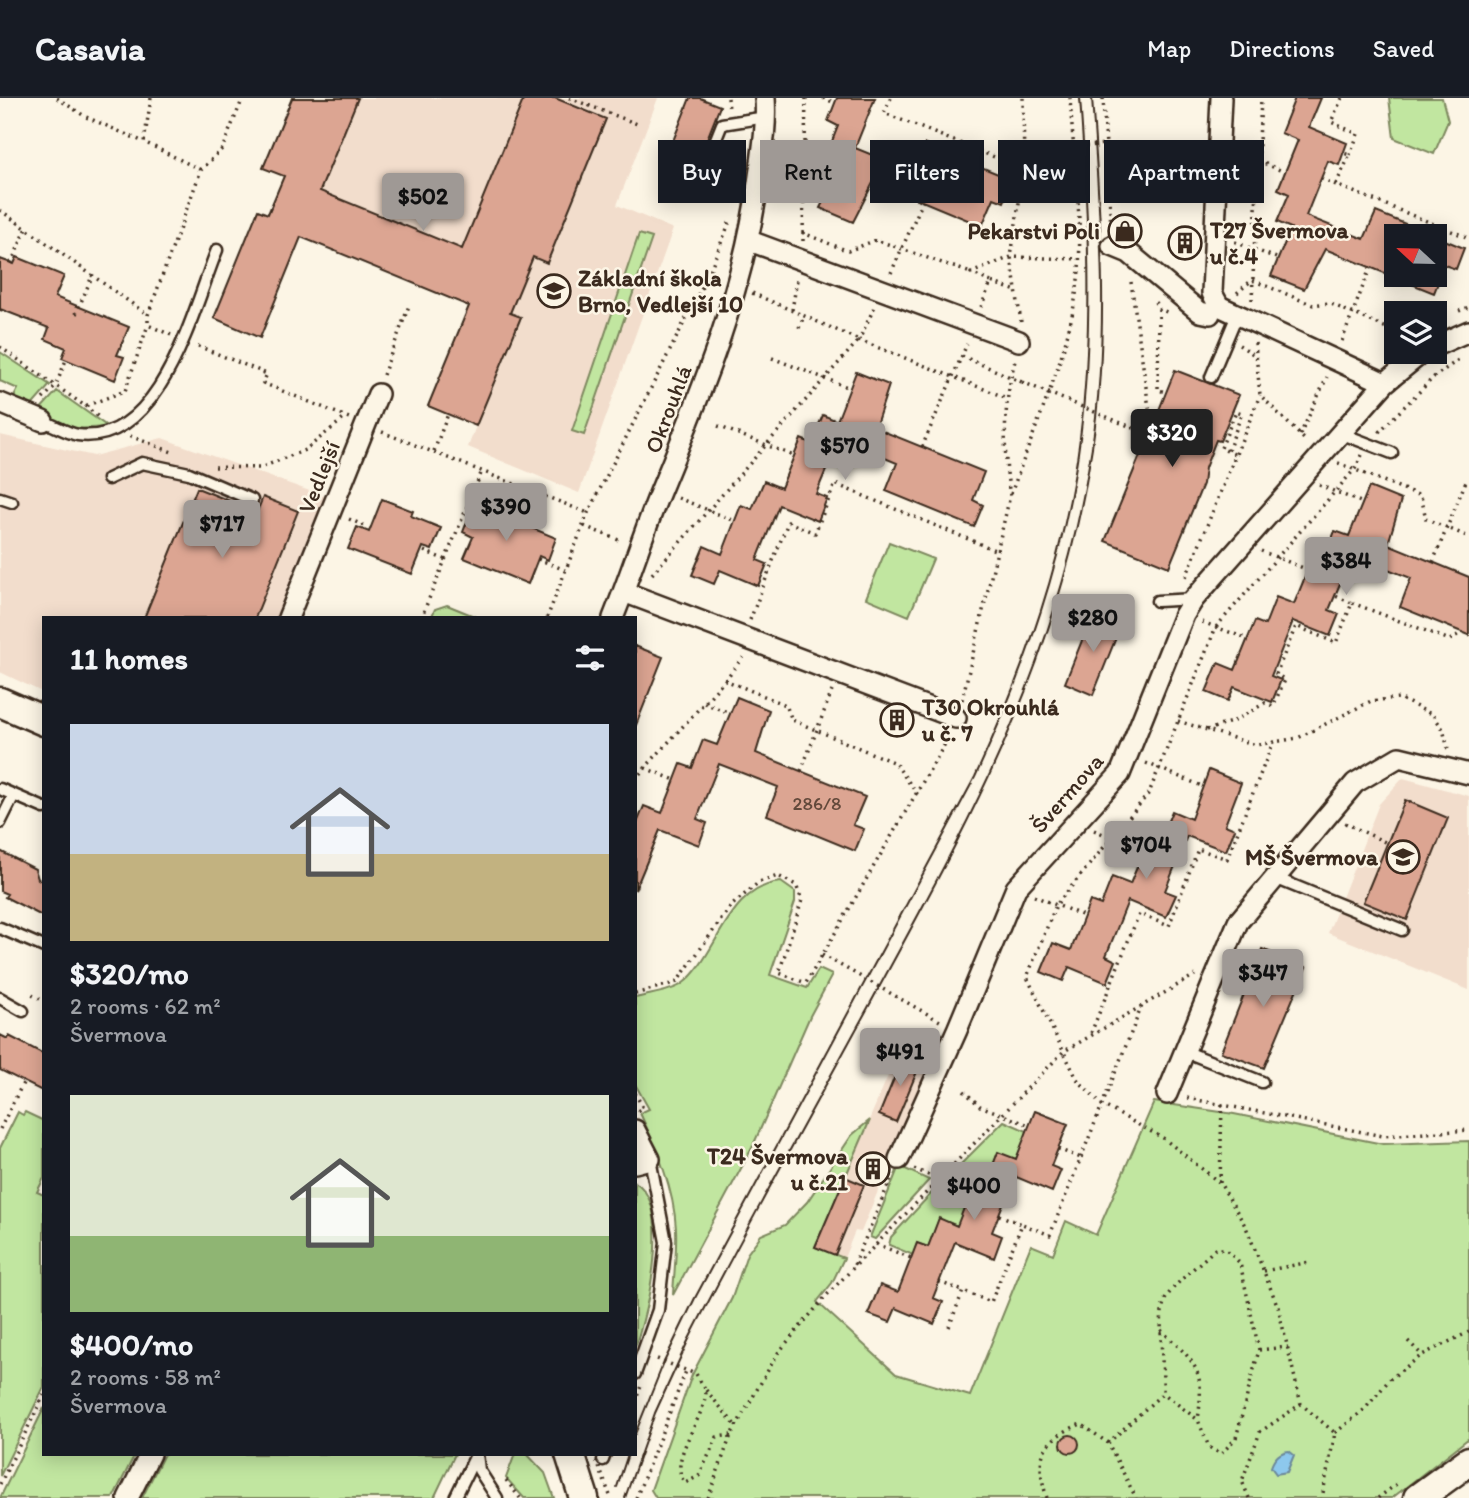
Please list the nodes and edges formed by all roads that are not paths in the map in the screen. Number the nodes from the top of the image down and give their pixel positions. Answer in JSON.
{"nodes":[{"id":1,"x":1221,"y":98,"type":"edge"},
{"id":2,"x":765,"y":108,"type":"edge"},
{"id":3,"x":716,"y":140,"type":"edge"},
{"id":4,"x":750,"y":240,"type":"junction"},
{"id":5,"x":1112,"y":246,"type":"road end"},
{"id":6,"x":217,"y":250,"type":"dead end"},
{"id":7,"x":1233,"y":307,"type":"junction"},
{"id":8,"x":1210,"y":314,"type":"dead end"},
{"id":9,"x":1469,"y":331,"type":"edge"},
{"id":10,"x":1019,"y":341,"type":"road end"},
{"id":11,"x":1447,"y":341,"type":"edge"},
{"id":12,"x":1408,"y":364,"type":"edge"},
{"id":13,"x":1211,"y":377,"type":"dead end"},
{"id":14,"x":1385,"y":383,"type":"junction"},
{"id":15,"x":378,"y":394,"type":"road end"},
{"id":16,"x":0,"y":403,"type":"edge"},
{"id":17,"x":36,"y":418,"type":"joint"},
{"id":18,"x":1340,"y":433,"type":"junction"},
{"id":19,"x":1392,"y":453,"type":"dead end"},
{"id":20,"x":108,"y":479,"type":"dead end"},
{"id":21,"x":0,"y":498,"type":"edge"},
{"id":22,"x":252,"y":499,"type":"dead end"},
{"id":23,"x":12,"y":502,"type":"dead end"},
{"id":24,"x":624,"y":592,"type":"junction"},
{"id":25,"x":1157,"y":601,"type":"dead end"},
{"id":26,"x":1189,"y":607,"type":"junction"},
{"id":27,"x":289,"y":616,"type":"edge"},
{"id":28,"x":615,"y":616,"type":"edge"},
{"id":29,"x":0,"y":702,"type":"edge"},
{"id":30,"x":956,"y":718,"type":"road end"},
{"id":31,"x":42,"y":720,"type":"edge"},
{"id":32,"x":1469,"y":774,"type":"edge"},
{"id":33,"x":0,"y":789,"type":"edge"},
{"id":34,"x":14,"y":795,"type":"junction"},
{"id":35,"x":42,"y":807,"type":"edge"},
{"id":36,"x":0,"y":823,"type":"edge"},
{"id":37,"x":1275,"y":878,"type":"junction"},
{"id":38,"x":0,"y":928,"type":"edge"},
{"id":39,"x":1402,"y":930,"type":"dead end"},
{"id":40,"x":42,"y":946,"type":"edge"},
{"id":41,"x":0,"y":998,"type":"edge"},
{"id":42,"x":23,"y":1011,"type":"dead end"},
{"id":43,"x":1184,"y":1051,"type":"junction"},
{"id":44,"x":1262,"y":1082,"type":"dead end"},
{"id":45,"x":1171,"y":1095,"type":"road end"},
{"id":46,"x":637,"y":1138,"type":"edge"},
{"id":47,"x":899,"y":1159,"type":"road end"},
{"id":48,"x":643,"y":1161,"type":"edge"},
{"id":49,"x":637,"y":1368,"type":"edge"},
{"id":50,"x":149,"y":1456,"type":"edge"},
{"id":51,"x":476,"y":1456,"type":"edge"},
{"id":52,"x":477,"y":1456,"type":"edge"},
{"id":53,"x":589,"y":1457,"type":"edge"},
{"id":54,"x":1469,"y":1461,"type":"edge"},
{"id":55,"x":1408,"y":1490,"type":"edge"},
{"id":56,"x":128,"y":1498,"type":"edge"},
{"id":57,"x":456,"y":1498,"type":"edge"},
{"id":58,"x":497,"y":1498,"type":"edge"},
{"id":59,"x":584,"y":1498,"type":"edge"}],
"edges":[{"from":1,"to":7,"type":"street"},
{"from":2,"to":3,"type":"lane"},
{"from":2,"to":4,"type":"street","name":"Okrouhlá"},
{"from":4,"to":10,"type":"street"},
{"from":4,"to":24,"type":"street","name":"Okrouhlá"},
{"from":5,"to":8,"type":"street"},
{"from":6,"to":17,"type":"lane"},
{"from":7,"to":13,"type":"lane"},
{"from":7,"to":14,"type":"street"},
{"from":9,"to":11,"type":"street"},
{"from":12,"to":14,"type":"street","name":"Švermova"},
{"from":14,"to":18,"type":"street","name":"Švermova"},
{"from":15,"to":27,"type":"street","name":"Vedlejší"},
{"from":16,"to":17,"type":"street"},
{"from":18,"to":19,"type":"lane"},
{"from":18,"to":26,"type":"street","name":"Švermova"},
{"from":20,"to":22,"type":"lane"},
{"from":21,"to":23,"type":"lane"},
{"from":24,"to":28,"type":"street","name":"Okrouhlá"},
{"from":24,"to":30,"type":"street"},
{"from":25,"to":26,"type":"lane"},
{"from":26,"to":47,"type":"street","name":"Švermova"},
{"from":29,"to":31,"type":"street"},
{"from":32,"to":37,"type":"street"},
{"from":33,"to":34,"type":"lane"},
{"from":34,"to":35,"type":"lane"},
{"from":34,"to":36,"type":"lane"},
{"from":37,"to":39,"type":"lane"},
{"from":37,"to":43,"type":"street"},
{"from":38,"to":40,"type":"lane"},
{"from":41,"to":42,"type":"lane"},
{"from":43,"to":44,"type":"lane"},
{"from":43,"to":45,"type":"street"},
{"from":46,"to":48,"type":"street"},
{"from":48,"to":49,"type":"lane"},
{"from":50,"to":56,"type":"street"},
{"from":51,"to":57,"type":"lane"},
{"from":52,"to":58,"type":"lane"},
{"from":53,"to":59,"type":"street"},
{"from":54,"to":55,"type":"street"}]}
